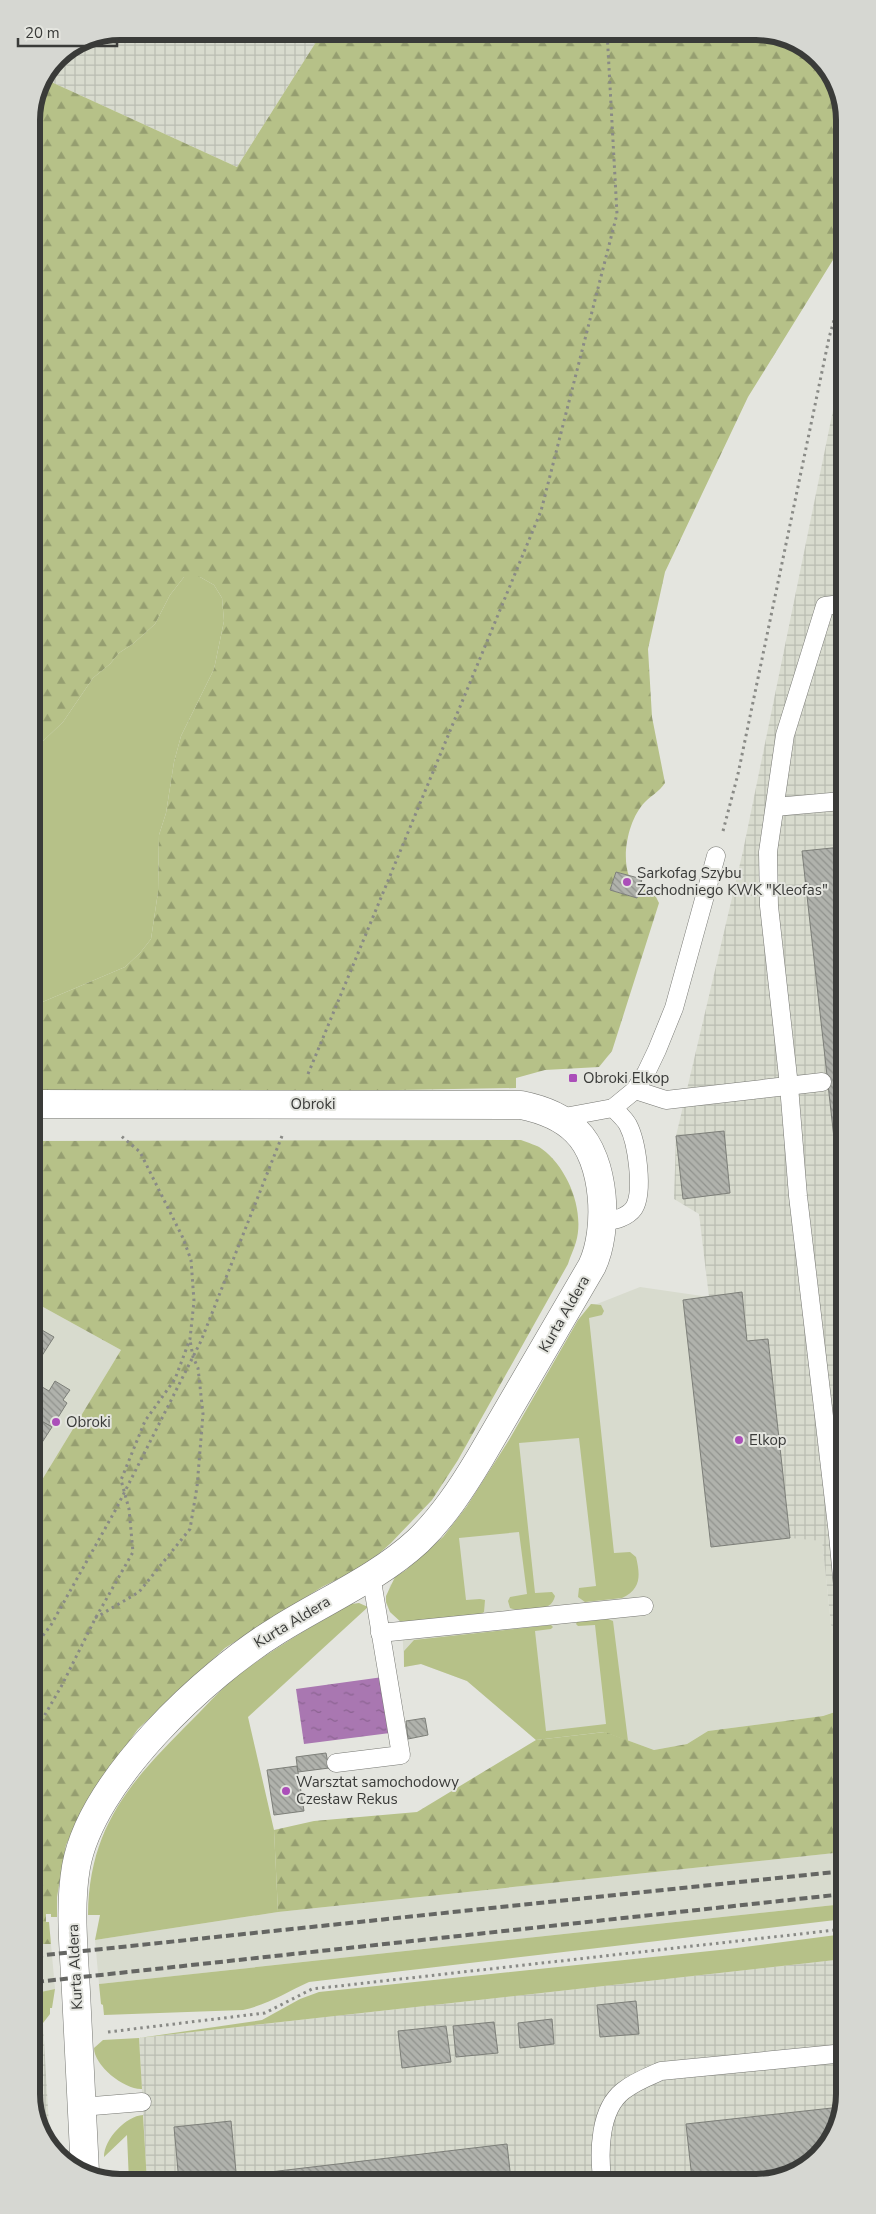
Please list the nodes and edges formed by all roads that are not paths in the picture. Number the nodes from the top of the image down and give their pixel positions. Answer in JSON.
{"nodes":[{"id":1,"x":836,"y":605,"type":"edge"},
{"id":2,"x":836,"y":802,"type":"edge"},
{"id":3,"x":774,"y":807,"type":"junction"},
{"id":4,"x":716,"y":856,"type":"road end"},
{"id":5,"x":822,"y":1082,"type":"dead end"},
{"id":6,"x":789,"y":1086,"type":"junction"},
{"id":7,"x":636,"y":1090,"type":"junction"},
{"id":8,"x":40,"y":1104,"type":"edge"},
{"id":9,"x":613,"y":1108,"type":"junction"},
{"id":10,"x":559,"y":1118,"type":"junction"},
{"id":11,"x":603,"y":1222,"type":"junction"},
{"id":12,"x":836,"y":1518,"type":"edge"},
{"id":13,"x":371,"y":1575,"type":"junction"},
{"id":14,"x":644,"y":1606,"type":"dead end"},
{"id":15,"x":380,"y":1633,"type":"junction"},
{"id":16,"x":336,"y":1763,"type":"dead end"},
{"id":17,"x":836,"y":2054,"type":"edge"},
{"id":18,"x":142,"y":2102,"type":"dead end"},
{"id":19,"x":81,"y":2107,"type":"junction"},
{"id":20,"x":84,"y":2165,"type":"edge"},
{"id":21,"x":601,"y":2174,"type":"edge"}],
"edges":[{"from":1,"to":3,"type":"lane"},
{"from":2,"to":3,"type":"lane"},
{"from":3,"to":6,"type":"lane"},
{"from":4,"to":7,"type":"lane"},
{"from":5,"to":6,"type":"lane"},
{"from":6,"to":7,"type":"lane"},
{"from":6,"to":12,"type":"lane"},
{"from":7,"to":9,"type":"lane"},
{"from":8,"to":10,"type":"street","name":"Obroki"},
{"from":9,"to":10,"type":"lane"},
{"from":9,"to":11,"type":"lane"},
{"from":10,"to":11,"type":"street","name":"Kurta Aldera"},
{"from":11,"to":13,"type":"street","name":"Kurta Aldera"},
{"from":13,"to":15,"type":"lane"},
{"from":13,"to":19,"type":"street","name":"Kurta Aldera"},
{"from":14,"to":15,"type":"lane"},
{"from":15,"to":16,"type":"lane"},
{"from":17,"to":21,"type":"lane"},
{"from":18,"to":19,"type":"lane"},
{"from":19,"to":20,"type":"street","name":"Kurta Aldera"}]}
